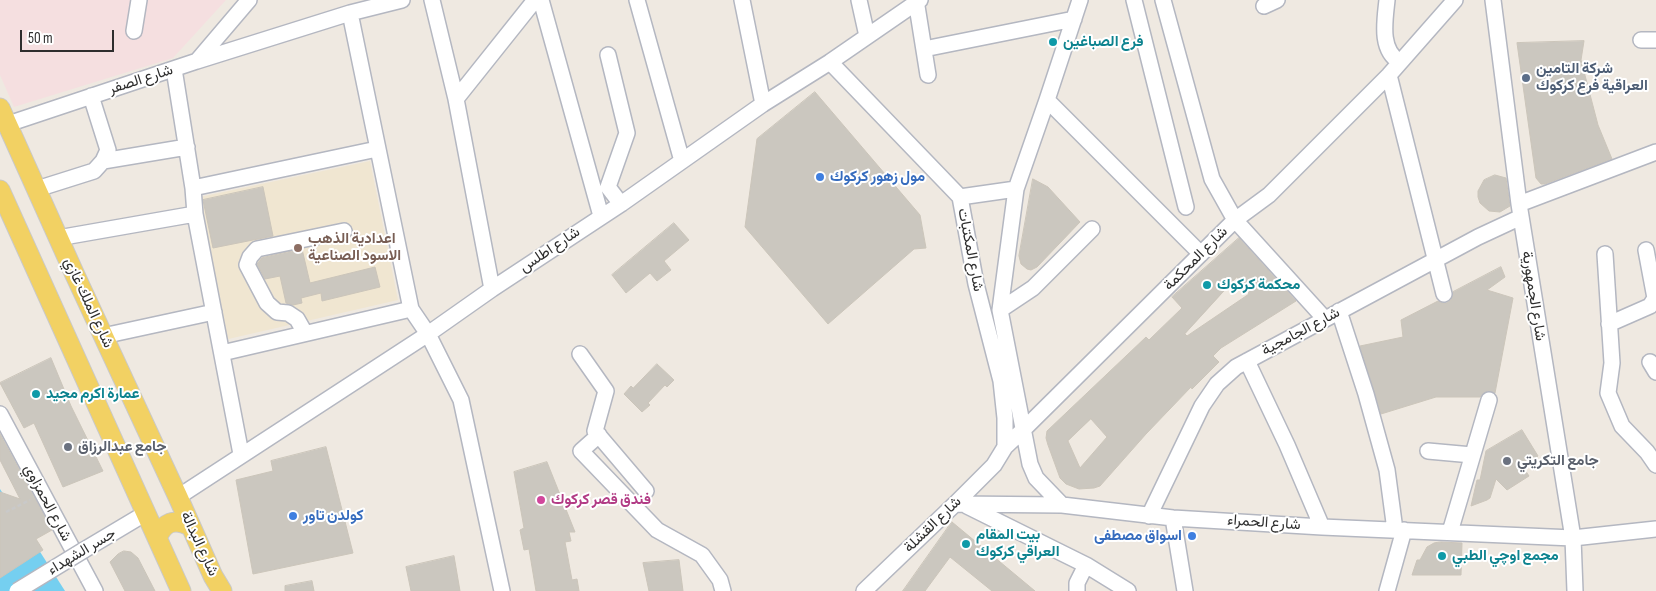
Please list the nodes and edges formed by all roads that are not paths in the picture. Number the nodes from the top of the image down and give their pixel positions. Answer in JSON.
{"nodes":[{"id":1,"x":139,"y":0,"type":"edge"},
{"id":2,"x":249,"y":0,"type":"edge"},
{"id":3,"x":402,"y":0,"type":"edge"},
{"id":4,"x":432,"y":0,"type":"edge"},
{"id":5,"x":535,"y":0,"type":"edge"},
{"id":6,"x":541,"y":0,"type":"edge"},
{"id":7,"x":638,"y":0,"type":"edge"},
{"id":8,"x":742,"y":0,"type":"edge"},
{"id":9,"x":860,"y":0,"type":"edge"},
{"id":10,"x":1080,"y":0,"type":"edge"},
{"id":11,"x":1134,"y":0,"type":"edge"},
{"id":12,"x":1163,"y":0,"type":"edge"},
{"id":13,"x":1387,"y":0,"type":"edge"},
{"id":14,"x":1454,"y":0,"type":"edge"},
{"id":15,"x":1493,"y":0,"type":"edge"},
{"id":16,"x":918,"y":1,"type":"edge"},
{"id":17,"x":350,"y":13,"type":"junction"},
{"id":18,"x":1074,"y":19,"type":"junction"},
{"id":19,"x":134,"y":31,"type":"dead end"},
{"id":20,"x":867,"y":36,"type":"junction"},
{"id":21,"x":924,"y":49,"type":"junction"},
{"id":22,"x":608,"y":56,"type":"dead end"},
{"id":23,"x":197,"y":61,"type":"junction"},
{"id":24,"x":830,"y":62,"type":"junction"},
{"id":25,"x":1400,"y":62,"type":"junction"},
{"id":26,"x":174,"y":69,"type":"junction"},
{"id":27,"x":928,"y":75,"type":"dead end"},
{"id":28,"x":1388,"y":75,"type":"junction"},
{"id":29,"x":91,"y":96,"type":"junction"},
{"id":30,"x":456,"y":99,"type":"junction"},
{"id":31,"x":1047,"y":100,"type":"junction"},
{"id":32,"x":763,"y":104,"type":"junction"},
{"id":33,"x":4,"y":116,"type":"edge"},
{"id":34,"x":187,"y":147,"type":"junction"},
{"id":35,"x":377,"y":149,"type":"junction"},
{"id":36,"x":1656,"y":152,"type":"edge"},
{"id":37,"x":103,"y":161,"type":"junction"},
{"id":38,"x":682,"y":161,"type":"junction"},
{"id":39,"x":194,"y":188,"type":"junction"},
{"id":40,"x":37,"y":189,"type":"junction"},
{"id":41,"x":1016,"y":189,"type":"junction"},
{"id":42,"x":0,"y":193,"type":"edge"},
{"id":43,"x":960,"y":197,"type":"junction"},
{"id":44,"x":620,"y":204,"type":"junction"},
{"id":45,"x":1186,"y":207,"type":"dead end"},
{"id":46,"x":1520,"y":211,"type":"junction"},
{"id":47,"x":195,"y":214,"type":"junction"},
{"id":48,"x":601,"y":216,"type":"junction"},
{"id":49,"x":1235,"y":220,"type":"junction"},
{"id":50,"x":1092,"y":229,"type":"dead end"},
{"id":51,"x":344,"y":232,"type":"dead end"},
{"id":52,"x":58,"y":238,"type":"junction"},
{"id":53,"x":1646,"y":250,"type":"dead end"},
{"id":54,"x":1201,"y":254,"type":"junction"},
{"id":55,"x":1605,"y":254,"type":"dead end"},
{"id":56,"x":1436,"y":260,"type":"junction"},
{"id":57,"x":492,"y":289,"type":"junction"},
{"id":58,"x":1444,"y":294,"type":"dead end"},
{"id":59,"x":411,"y":309,"type":"junction"},
{"id":60,"x":1000,"y":310,"type":"junction"},
{"id":61,"x":1339,"y":311,"type":"junction"},
{"id":62,"x":214,"y":312,"type":"junction"},
{"id":63,"x":1325,"y":319,"type":"junction"},
{"id":64,"x":1610,"y":324,"type":"junction"},
{"id":65,"x":305,"y":334,"type":"junction"},
{"id":66,"x":428,"y":334,"type":"junction"},
{"id":67,"x":103,"y":336,"type":"junction"},
{"id":68,"x":222,"y":352,"type":"junction"},
{"id":69,"x":580,"y":354,"type":"dead end"},
{"id":70,"x":1247,"y":361,"type":"junction"},
{"id":71,"x":1489,"y":400,"type":"dead end"},
{"id":72,"x":0,"y":414,"type":"edge"},
{"id":73,"x":1023,"y":430,"type":"junction"},
{"id":74,"x":599,"y":435,"type":"junction"},
{"id":75,"x":1428,"y":451,"type":"dead end"},
{"id":76,"x":1002,"y":452,"type":"junction"},
{"id":77,"x":241,"y":454,"type":"junction"},
{"id":78,"x":1472,"y":455,"type":"junction"},
{"id":79,"x":1656,"y":464,"type":"edge"},
{"id":80,"x":646,"y":491,"type":"dead end"},
{"id":81,"x":178,"y":497,"type":"junction"},
{"id":82,"x":959,"y":504,"type":"junction"},
{"id":83,"x":1062,"y":505,"type":"junction"},
{"id":84,"x":146,"y":513,"type":"junction"},
{"id":85,"x":1149,"y":516,"type":"junction"},
{"id":86,"x":1173,"y":518,"type":"junction"},
{"id":87,"x":190,"y":526,"type":"junction"},
{"id":88,"x":1322,"y":527,"type":"junction"},
{"id":89,"x":1656,"y":529,"type":"edge"},
{"id":90,"x":1400,"y":530,"type":"junction"},
{"id":91,"x":1450,"y":532,"type":"junction"},
{"id":92,"x":157,"y":538,"type":"junction"},
{"id":93,"x":1573,"y":538,"type":"junction"},
{"id":94,"x":1086,"y":565,"type":"junction"},
{"id":95,"x":17,"y":591,"type":"edge"},
{"id":96,"x":95,"y":591,"type":"edge"},
{"id":97,"x":181,"y":591,"type":"edge"},
{"id":98,"x":222,"y":591,"type":"edge"},
{"id":99,"x":502,"y":591,"type":"edge"},
{"id":100,"x":723,"y":591,"type":"edge"},
{"id":101,"x":864,"y":591,"type":"edge"},
{"id":102,"x":1077,"y":591,"type":"edge"},
{"id":103,"x":1128,"y":591,"type":"edge"},
{"id":104,"x":1186,"y":591,"type":"edge"},
{"id":105,"x":1387,"y":591,"type":"edge"},
{"id":106,"x":1575,"y":591,"type":"edge"}],
"edges":[{"from":1,"to":19,"type":"street"},
{"from":2,"to":23,"type":"street"},
{"from":3,"to":17,"type":"street","name":"شارع الصفر"},
{"from":4,"to":30,"type":"street"},
{"from":5,"to":30,"type":"street"},
{"from":6,"to":48,"type":"street"},
{"from":7,"to":38,"type":"street"},
{"from":8,"to":32,"type":"street"},
{"from":9,"to":20,"type":"street"},
{"from":10,"to":18,"type":"street","name":"شارع المكتبات"},
{"from":11,"to":45,"type":"street"},
{"from":12,"to":49,"type":"street"},
{"from":13,"to":25,"type":"street"},
{"from":14,"to":25,"type":"street","name":"شارع المحكمة"},
{"from":15,"to":46,"type":"street","name":"شارع الجمهورية"},
{"from":16,"to":20,"type":"street","name":"شارع اطلس"},
{"from":16,"to":21,"type":"street"},
{"from":17,"to":23,"type":"street","name":"شارع الصفر"},
{"from":17,"to":35,"type":"street"},
{"from":18,"to":21,"type":"street"},
{"from":18,"to":31,"type":"street","name":"شارع المكتبات"},
{"from":20,"to":24,"type":"street","name":"شارع اطلس"},
{"from":21,"to":27,"type":"street"},
{"from":22,"to":44,"type":"street"},
{"from":23,"to":26,"type":"street","name":"شارع الصفر"},
{"from":24,"to":32,"type":"street","name":"شارع اطلس"},
{"from":24,"to":43,"type":"street","name":"شارع المكتبات"},
{"from":25,"to":28,"type":"street","name":"شارع المحكمة"},
{"from":26,"to":29,"type":"street","name":"شارع الصفر"},
{"from":26,"to":34,"type":"street"},
{"from":28,"to":49,"type":"street","name":"شارع المحكمة"},
{"from":28,"to":56,"type":"street"},
{"from":29,"to":33,"type":"street","name":"شارع الصفر"},
{"from":29,"to":37,"type":"street"},
{"from":30,"to":57,"type":"street"},
{"from":31,"to":41,"type":"street","name":"شارع المكتبات"},
{"from":31,"to":54,"type":"street"},
{"from":32,"to":38,"type":"street","name":"شارع اطلس"},
{"from":33,"to":40,"type":"main road","name":"شارع الملك غازي"},
{"from":34,"to":37,"type":"street"},
{"from":34,"to":39,"type":"street"},
{"from":35,"to":39,"type":"street"},
{"from":35,"to":59,"type":"street"},
{"from":36,"to":46,"type":"street","name":"شارع الجامجية"},
{"from":37,"to":40,"type":"street"},
{"from":38,"to":44,"type":"street","name":"شارع اطلس"},
{"from":39,"to":47,"type":"street"},
{"from":40,"to":52,"type":"main road","name":"شارع الملك غازي"},
{"from":41,"to":43,"type":"street"},
{"from":41,"to":60,"type":"street","name":"شارع المكتبات"},
{"from":42,"to":84,"type":"main road"},
{"from":43,"to":76,"type":"street","name":"شارع المكتبات"},
{"from":44,"to":48,"type":"street","name":"شارع اطلس"},
{"from":46,"to":56,"type":"street","name":"شارع الجامجية"},
{"from":46,"to":93,"type":"street","name":"شارع الجمهورية"},
{"from":47,"to":52,"type":"street"},
{"from":47,"to":62,"type":"street"},
{"from":48,"to":57,"type":"street","name":"شارع اطلس"},
{"from":49,"to":54,"type":"street","name":"شارع المحكمة"},
{"from":49,"to":63,"type":"street"},
{"from":50,"to":60,"type":"street"},
{"from":51,"to":65,"type":"street"},
{"from":52,"to":67,"type":"main road","name":"شارع الملك غازي"},
{"from":53,"to":64,"type":"street"},
{"from":54,"to":73,"type":"street","name":"شارع المحكمة"},
{"from":55,"to":64,"type":"street"},
{"from":56,"to":58,"type":"street"},
{"from":56,"to":61,"type":"street","name":"شارع الجامجية"},
{"from":57,"to":66,"type":"street","name":"شارع اطلس"},
{"from":59,"to":65,"type":"street"},
{"from":59,"to":66,"type":"street"},
{"from":60,"to":73,"type":"street","name":"شارع المكتبات"},
{"from":61,"to":63,"type":"street","name":"شارع الجامجية"},
{"from":61,"to":90,"type":"street"},
{"from":62,"to":67,"type":"street"},
{"from":62,"to":68,"type":"street"},
{"from":63,"to":70,"type":"street","name":"شارع الجامجية"},
{"from":64,"to":79,"type":"street"},
{"from":65,"to":68,"type":"street"},
{"from":66,"to":77,"type":"street","name":"شارع اطلس"},
{"from":66,"to":99,"type":"street"},
{"from":67,"to":81,"type":"main road","name":"شارع الملك غازي"},
{"from":68,"to":77,"type":"street"},
{"from":69,"to":74,"type":"street"},
{"from":70,"to":85,"type":"street","name":"شارع الجامجية"},
{"from":70,"to":88,"type":"street"},
{"from":71,"to":78,"type":"street"},
{"from":72,"to":96,"type":"street","name":"شارع الحمزاوي"},
{"from":73,"to":76,"type":"street","name":"شارع المحكمة"},
{"from":73,"to":83,"type":"street","name":"شارع المكتبات"},
{"from":74,"to":80,"type":"street"},
{"from":74,"to":100,"type":"street"},
{"from":75,"to":78,"type":"street"},
{"from":76,"to":82,"type":"street","name":"شارع القشلة"},
{"from":77,"to":81,"type":"street","name":"شارع اطلس"},
{"from":78,"to":91,"type":"street"},
{"from":81,"to":87,"type":"main road","name":"شارع البدالة"},
{"from":82,"to":83,"type":"street","name":"شارع الحمراء"},
{"from":82,"to":94,"type":"street"},
{"from":82,"to":101,"type":"street","name":"شارع القشلة"},
{"from":83,"to":85,"type":"street","name":"شارع الحمراء"},
{"from":84,"to":92,"type":"main road"},
{"from":84,"to":95,"type":"street","name":"جسر الشهداء","bridge":true},
{"from":85,"to":86,"type":"street","name":"شارع الحمراء"},
{"from":86,"to":88,"type":"street","name":"شارع الحمراء"},
{"from":86,"to":104,"type":"street"},
{"from":87,"to":92,"type":"main road"},
{"from":87,"to":98,"type":"main road","name":"شارع البدالة"},
{"from":88,"to":90,"type":"street","name":"شارع الحمراء"},
{"from":89,"to":93,"type":"street","name":"شارع الحمراء"},
{"from":90,"to":91,"type":"street","name":"شارع الحمراء"},
{"from":90,"to":105,"type":"street"},
{"from":91,"to":93,"type":"street","name":"شارع الحمراء"},
{"from":92,"to":97,"type":"main road"},
{"from":93,"to":106,"type":"street","name":"شارع الجمهورية"},
{"from":94,"to":102,"type":"street"},
{"from":94,"to":103,"type":"street"}]}
